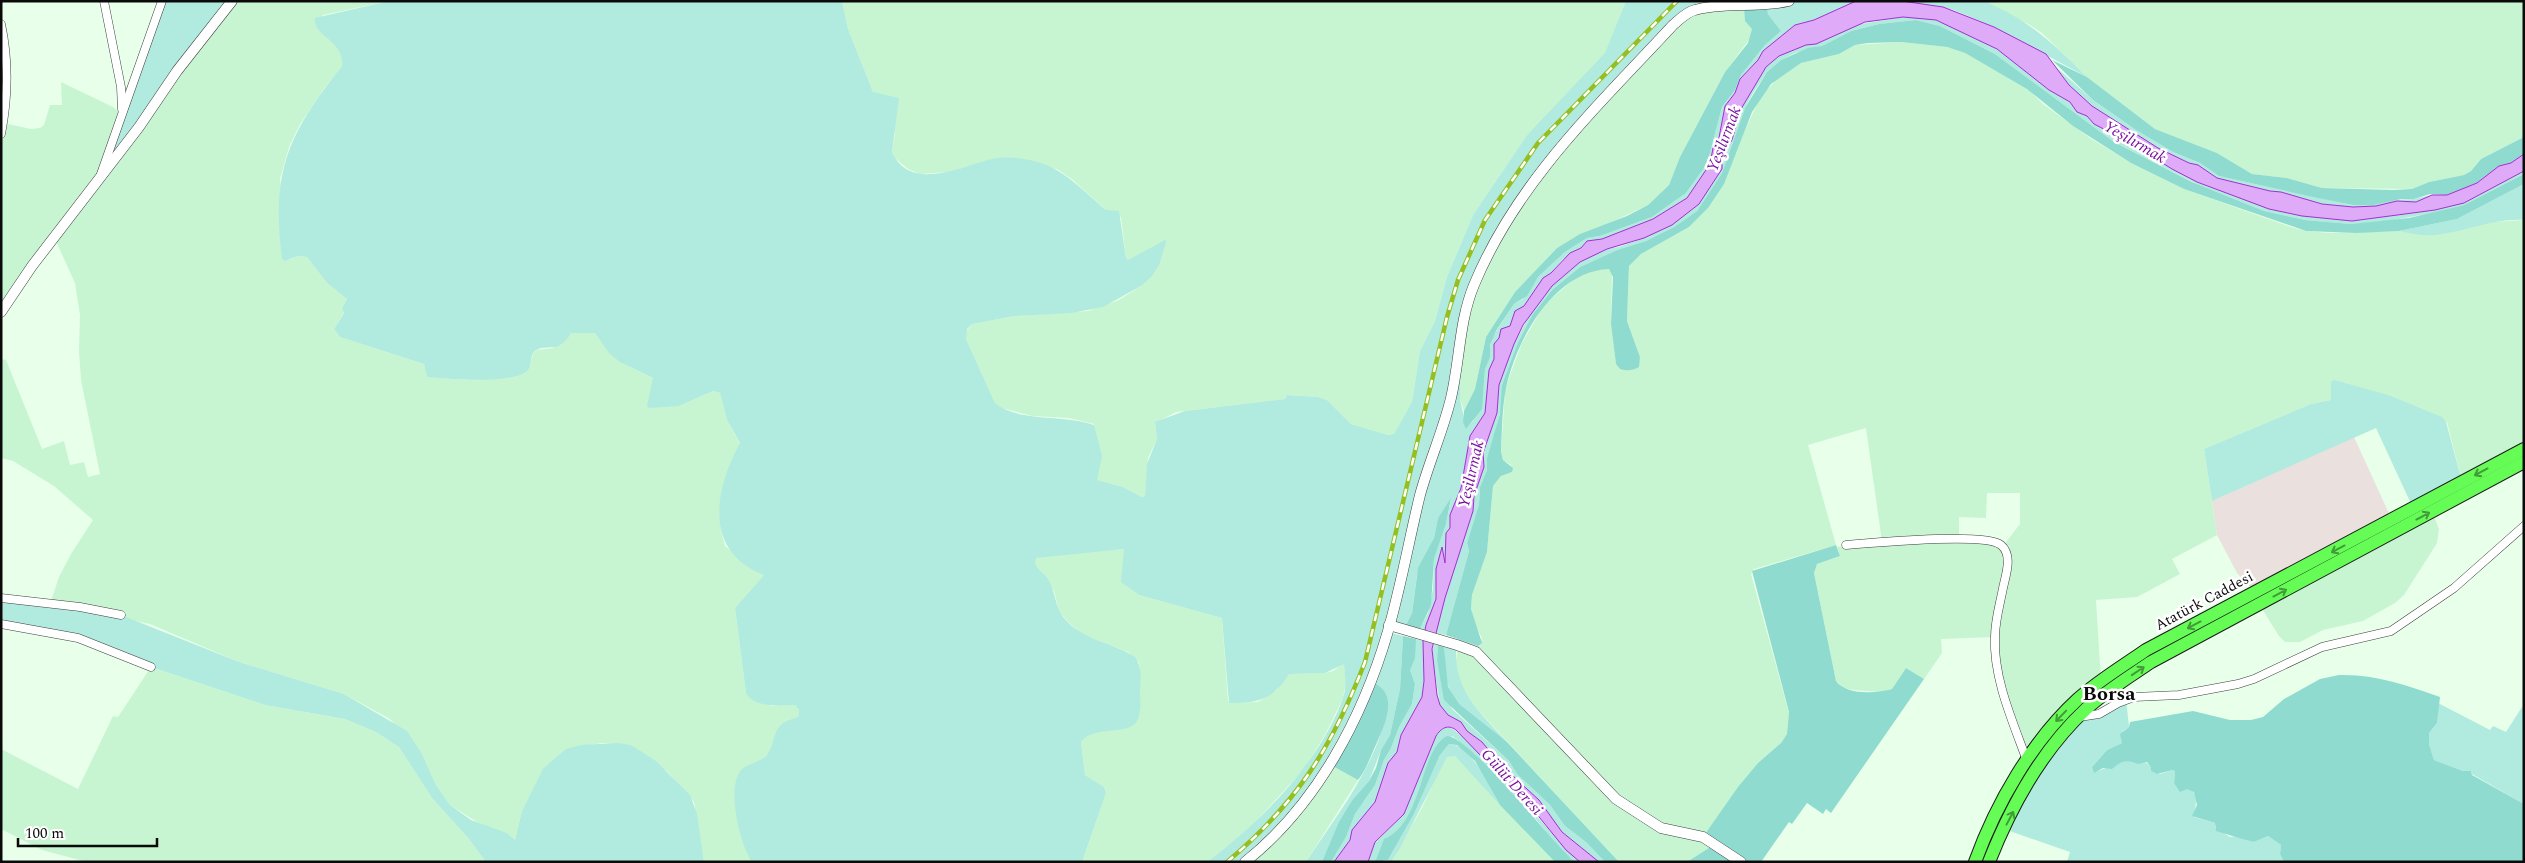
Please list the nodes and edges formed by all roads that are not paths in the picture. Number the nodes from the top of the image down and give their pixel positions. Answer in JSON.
{"nodes":[{"id":1,"x":104,"y":1,"type":"edge"},
{"id":2,"x":162,"y":1,"type":"edge"},
{"id":3,"x":232,"y":1,"type":"edge"},
{"id":4,"x":1790,"y":1,"type":"edge"},
{"id":5,"x":1,"y":24,"type":"edge"},
{"id":6,"x":122,"y":114,"type":"junction"},
{"id":7,"x":1,"y":134,"type":"edge"},
{"id":8,"x":98,"y":183,"type":"junction"},
{"id":9,"x":1,"y":312,"type":"edge"},
{"id":10,"x":2524,"y":449,"type":"edge"},
{"id":11,"x":2524,"y":462,"type":"edge"},
{"id":12,"x":2524,"y":526,"type":"edge"},
{"id":13,"x":1846,"y":545,"type":"dead end"},
{"id":14,"x":1,"y":598,"type":"edge"},
{"id":15,"x":121,"y":615,"type":"dead end"},
{"id":16,"x":1,"y":624,"type":"edge"},
{"id":17,"x":1389,"y":625,"type":"junction"},
{"id":18,"x":151,"y":667,"type":"dead end"},
{"id":19,"x":2079,"y":717,"type":"junction"},
{"id":20,"x":2026,"y":758,"type":"junction"},
{"id":21,"x":1246,"y":862,"type":"edge"},
{"id":22,"x":1741,"y":862,"type":"edge"},
{"id":23,"x":1974,"y":862,"type":"edge"},
{"id":24,"x":1989,"y":862,"type":"edge"}],
"edges":[{"from":1,"to":6,"type":"street"},
{"from":2,"to":6,"type":"street"},
{"from":3,"to":8,"type":"street"},
{"from":4,"to":17,"type":"street"},
{"from":5,"to":7,"type":"street"},
{"from":6,"to":8,"type":"street"},
{"from":8,"to":9,"type":"street"},
{"from":10,"to":20,"type":"highway","name":"Atatürk Caddesi","one_way":true},
{"from":19,"to":11,"type":"highway","name":"Atatürk Caddesi","one_way":true},
{"from":12,"to":19,"type":"street"},
{"from":13,"to":20,"type":"street"},
{"from":14,"to":15,"type":"street"},
{"from":16,"to":18,"type":"street"},
{"from":17,"to":21,"type":"street"},
{"from":17,"to":22,"type":"street"},
{"from":24,"to":19,"type":"highway","name":"Atatürk Caddesi","one_way":true},
{"from":20,"to":23,"type":"highway","name":"Atatürk Caddesi"}]}
